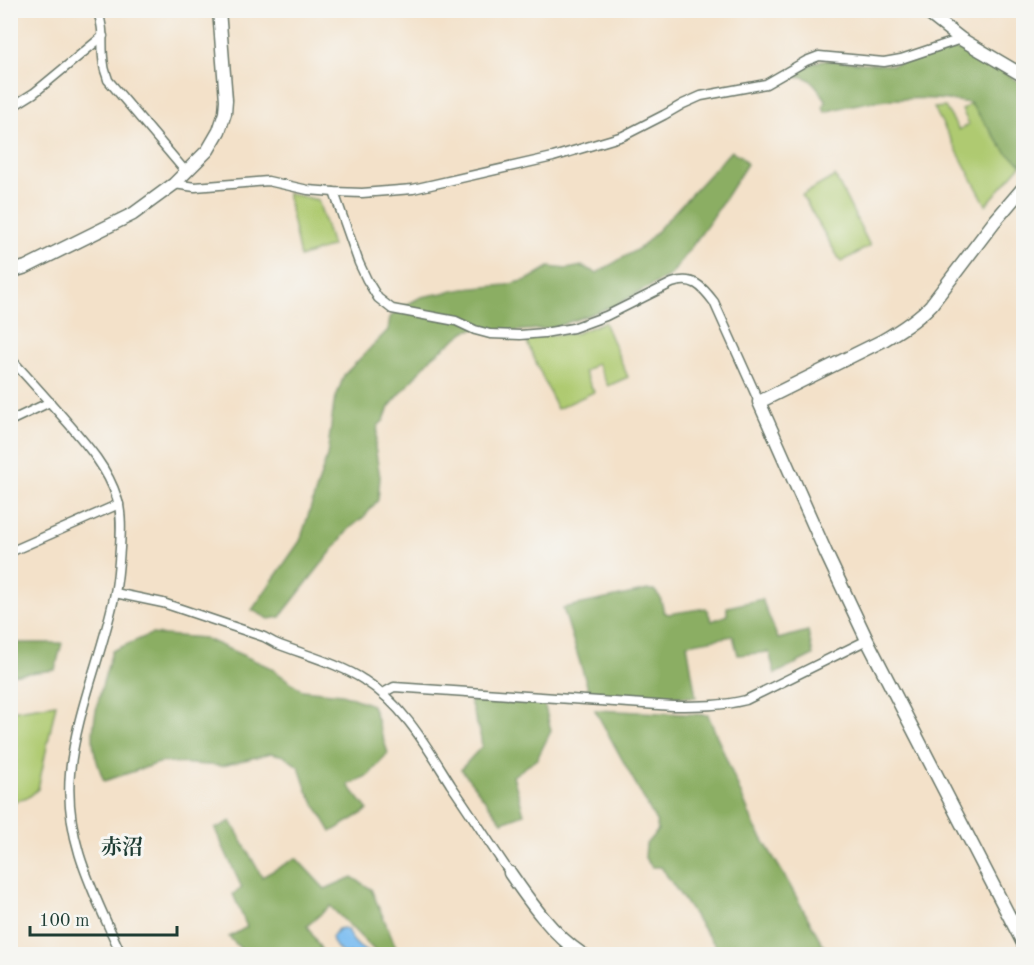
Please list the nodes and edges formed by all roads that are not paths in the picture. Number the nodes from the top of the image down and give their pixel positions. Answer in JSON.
{"nodes":[{"id":1,"x":97,"y":10,"type":"edge"},
{"id":2,"x":219,"y":10,"type":"edge"},
{"id":3,"x":924,"y":10,"type":"edge"},
{"id":4,"x":103,"y":36,"type":"junction"},
{"id":5,"x":961,"y":39,"type":"junction"},
{"id":6,"x":1023,"y":76,"type":"edge"},
{"id":7,"x":10,"y":108,"type":"edge"},
{"id":8,"x":186,"y":172,"type":"junction"},
{"id":9,"x":174,"y":184,"type":"junction"},
{"id":10,"x":1023,"y":187,"type":"edge"},
{"id":11,"x":334,"y":192,"type":"junction"},
{"id":12,"x":10,"y":272,"type":"edge"},
{"id":13,"x":10,"y":358,"type":"edge"},
{"id":14,"x":50,"y":402,"type":"junction"},
{"id":15,"x":759,"y":402,"type":"junction"},
{"id":16,"x":10,"y":421,"type":"edge"},
{"id":17,"x":119,"y":504,"type":"junction"},
{"id":18,"x":10,"y":552,"type":"edge"},
{"id":19,"x":116,"y":593,"type":"junction"},
{"id":20,"x":867,"y":639,"type":"junction"},
{"id":21,"x":382,"y":693,"type":"junction"},
{"id":22,"x":510,"y":873,"type":"joint"},
{"id":23,"x":1023,"y":945,"type":"edge"},
{"id":24,"x":122,"y":954,"type":"edge"},
{"id":25,"x":582,"y":954,"type":"edge"}],
"edges":[{"from":1,"to":4,"type":"street"},
{"from":2,"to":8,"type":"street"},
{"from":3,"to":5,"type":"street"},
{"from":4,"to":7,"type":"street"},
{"from":4,"to":8,"type":"street"},
{"from":5,"to":6,"type":"street"},
{"from":5,"to":11,"type":"street"},
{"from":8,"to":9,"type":"street"},
{"from":9,"to":11,"type":"street"},
{"from":9,"to":12,"type":"street"},
{"from":10,"to":15,"type":"street"},
{"from":11,"to":15,"type":"street"},
{"from":13,"to":14,"type":"street"},
{"from":14,"to":16,"type":"street"},
{"from":14,"to":17,"type":"street"},
{"from":15,"to":20,"type":"street"},
{"from":17,"to":18,"type":"street"},
{"from":17,"to":19,"type":"street"},
{"from":19,"to":21,"type":"street"},
{"from":19,"to":24,"type":"street"},
{"from":20,"to":21,"type":"street"},
{"from":20,"to":23,"type":"street"},
{"from":21,"to":22,"type":"street"},
{"from":22,"to":25,"type":"street"}]}
